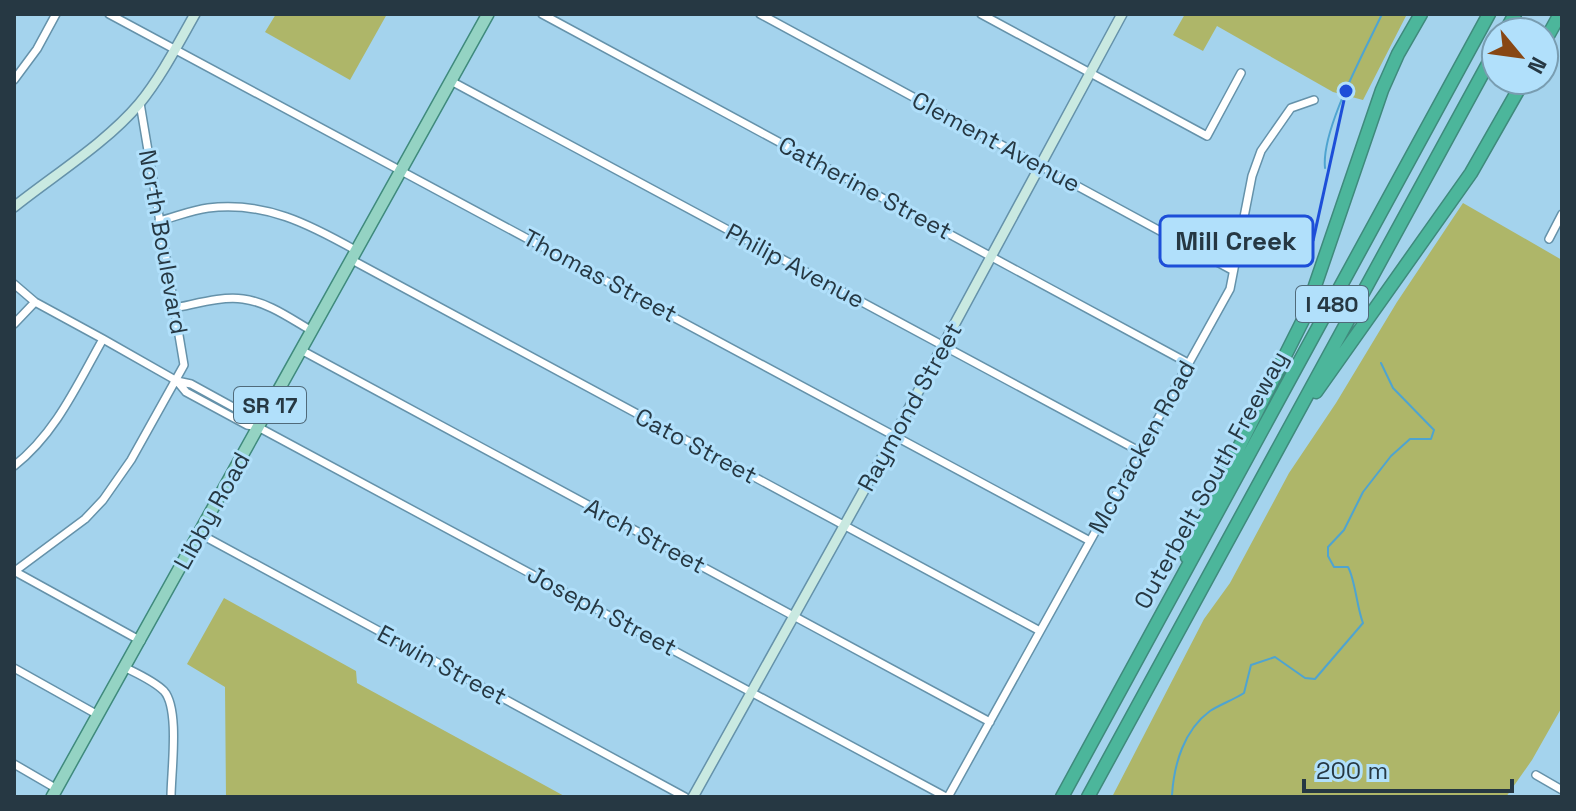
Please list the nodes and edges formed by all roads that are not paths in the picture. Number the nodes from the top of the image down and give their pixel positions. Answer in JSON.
{"nodes":[{"id":1,"x":56,"y":14,"type":"edge"},
{"id":2,"x":109,"y":14,"type":"edge"},
{"id":3,"x":195,"y":14,"type":"edge"},
{"id":4,"x":488,"y":14,"type":"edge"},
{"id":5,"x":542,"y":14,"type":"edge"},
{"id":6,"x":760,"y":14,"type":"edge"},
{"id":7,"x":981,"y":14,"type":"edge"},
{"id":8,"x":1122,"y":14,"type":"edge"},
{"id":9,"x":1421,"y":14,"type":"edge"},
{"id":10,"x":1489,"y":14,"type":"edge"},
{"id":11,"x":175,"y":49,"type":"junction"},
{"id":12,"x":1091,"y":73,"type":"junction"},
{"id":13,"x":1241,"y":73,"type":"dead end"},
{"id":14,"x":1480,"y":78,"type":"edge"},
{"id":15,"x":14,"y":80,"type":"edge"},
{"id":16,"x":451,"y":81,"type":"junction"},
{"id":17,"x":1515,"y":96,"type":"edge"},
{"id":18,"x":1314,"y":100,"type":"dead end"},
{"id":19,"x":140,"y":103,"type":"junction"},
{"id":20,"x":1040,"y":166,"type":"junction"},
{"id":21,"x":402,"y":170,"type":"junction"},
{"id":22,"x":14,"y":207,"type":"edge"},
{"id":23,"x":1562,"y":214,"type":"edge"},
{"id":24,"x":159,"y":221,"type":"junction"},
{"id":25,"x":1549,"y":239,"type":"dead end"},
{"id":26,"x":354,"y":256,"type":"junction"},
{"id":27,"x":992,"y":256,"type":"junction"},
{"id":28,"x":1232,"y":270,"type":"junction"},
{"id":29,"x":14,"y":284,"type":"edge"},
{"id":30,"x":35,"y":302,"type":"junction"},
{"id":31,"x":174,"y":308,"type":"junction"},
{"id":32,"x":14,"y":324,"type":"edge"},
{"id":33,"x":312,"y":331,"type":"junction"},
{"id":34,"x":103,"y":339,"type":"junction"},
{"id":35,"x":944,"y":346,"type":"junction"},
{"id":36,"x":301,"y":350,"type":"junction"},
{"id":37,"x":1188,"y":363,"type":"junction"},
{"id":38,"x":177,"y":381,"type":"junction"},
{"id":39,"x":1293,"y":423,"type":"junction"},
{"id":40,"x":258,"y":427,"type":"junction"},
{"id":41,"x":895,"y":435,"type":"junction"},
{"id":42,"x":1139,"y":451,"type":"junction"},
{"id":43,"x":14,"y":466,"type":"edge"},
{"id":44,"x":844,"y":525,"type":"junction"},
{"id":45,"x":200,"y":534,"type":"junction"},
{"id":46,"x":1090,"y":541,"type":"junction"},
{"id":47,"x":15,"y":571,"type":"edge"},
{"id":48,"x":1174,"y":593,"type":"junction"},
{"id":49,"x":794,"y":616,"type":"junction"},
{"id":50,"x":1040,"y":631,"type":"junction"},
{"id":51,"x":141,"y":641,"type":"junction"},
{"id":52,"x":14,"y":668,"type":"edge"},
{"id":53,"x":126,"y":668,"type":"junction"},
{"id":54,"x":752,"y":692,"type":"junction"},
{"id":55,"x":98,"y":715,"type":"junction"},
{"id":56,"x":990,"y":722,"type":"junction"},
{"id":57,"x":14,"y":764,"type":"edge"},
{"id":58,"x":1536,"y":775,"type":"dead end"},
{"id":59,"x":1562,"y":790,"type":"edge"},
{"id":60,"x":55,"y":793,"type":"edge"},
{"id":61,"x":171,"y":797,"type":"edge"},
{"id":62,"x":685,"y":797,"type":"edge"},
{"id":63,"x":693,"y":797,"type":"edge"},
{"id":64,"x":947,"y":797,"type":"edge"},
{"id":65,"x":1062,"y":797,"type":"edge"},
{"id":66,"x":1088,"y":797,"type":"edge"}],
"edges":[{"from":1,"to":15,"type":"street"},
{"from":2,"to":11,"type":"street","name":"Thomas Street"},
{"from":3,"to":11,"type":"street"},
{"from":4,"to":16,"type":"main road","name":"Libby Road","number":"SR 17"},
{"from":5,"to":27,"type":"street","name":"Catherine Street"},
{"from":6,"to":20,"type":"street","name":"Clement Avenue"},
{"from":7,"to":12,"type":"street"},
{"from":8,"to":12,"type":"street","name":"Raymond Street"},
{"from":9,"to":48,"type":"highway"},
{"from":10,"to":48,"type":"highway","name":"Outerbelt South Freeway","number":"I 480"},
{"from":11,"to":19,"type":"street"},
{"from":11,"to":21,"type":"street","name":"Thomas Street"},
{"from":12,"to":13,"type":"street"},
{"from":12,"to":20,"type":"street","name":"Raymond Street"},
{"from":14,"to":39,"type":"highway","name":"Outerbelt South Freeway","number":"I 480"},
{"from":16,"to":21,"type":"main road","name":"Libby Road","number":"SR 17"},
{"from":16,"to":35,"type":"street","name":"Philip Avenue"},
{"from":17,"to":39,"type":"highway"},
{"from":18,"to":28,"type":"street","name":"McCracken Road"},
{"from":19,"to":22,"type":"street"},
{"from":19,"to":24,"type":"street","name":"North Boulevard"},
{"from":20,"to":27,"type":"street","name":"Raymond Street"},
{"from":20,"to":28,"type":"street","name":"Clement Avenue"},
{"from":21,"to":26,"type":"main road","name":"Libby Road","number":"SR 17"},
{"from":21,"to":41,"type":"street","name":"Thomas Street"},
{"from":23,"to":25,"type":"street"},
{"from":24,"to":26,"type":"street","name":"Cato Street"},
{"from":24,"to":31,"type":"street","name":"North Boulevard"},
{"from":26,"to":33,"type":"main road","name":"Libby Road","number":"SR 17"},
{"from":26,"to":44,"type":"street","name":"Cato Street"},
{"from":27,"to":35,"type":"street","name":"Raymond Street"},
{"from":27,"to":37,"type":"street","name":"Catherine Street"},
{"from":28,"to":37,"type":"street","name":"McCracken Road"},
{"from":29,"to":30,"type":"street","name":"Joseph Street"},
{"from":30,"to":32,"type":"street"},
{"from":30,"to":34,"type":"street","name":"Joseph Street"},
{"from":31,"to":33,"type":"street"},
{"from":31,"to":38,"type":"street","name":"North Boulevard"},
{"from":33,"to":36,"type":"main road","name":"Libby Road","number":"SR 17"},
{"from":34,"to":38,"type":"street","name":"Joseph Street"},
{"from":34,"to":43,"type":"street"},
{"from":35,"to":41,"type":"street","name":"Raymond Street"},
{"from":35,"to":42,"type":"street","name":"Philip Avenue"},
{"from":36,"to":40,"type":"main road","name":"Libby Road","number":"SR 17"},
{"from":36,"to":49,"type":"street","name":"Arch Street"},
{"from":37,"to":42,"type":"street","name":"McCracken Road"},
{"from":38,"to":40,"type":"street","name":"Joseph Street"},
{"from":38,"to":47,"type":"street"},
{"from":39,"to":66,"type":"highway","name":"Outerbelt South Freeway","number":"I 480"},
{"from":40,"to":45,"type":"main road","name":"Libby Road","number":"SR 17"},
{"from":40,"to":54,"type":"street","name":"Joseph Street"},
{"from":41,"to":44,"type":"street","name":"Raymond Street"},
{"from":41,"to":46,"type":"street","name":"Thomas Street"},
{"from":42,"to":46,"type":"street","name":"McCracken Road"},
{"from":44,"to":49,"type":"street","name":"Raymond Street"},
{"from":44,"to":50,"type":"street","name":"Cato Street"},
{"from":45,"to":51,"type":"main road","name":"Libby Road","number":"SR 17"},
{"from":45,"to":62,"type":"street","name":"Erwin Street"},
{"from":46,"to":50,"type":"street","name":"McCracken Road"},
{"from":47,"to":51,"type":"street"},
{"from":48,"to":65,"type":"highway","name":"Outerbelt South Freeway","number":"I 480"},
{"from":49,"to":54,"type":"street","name":"Raymond Street"},
{"from":49,"to":56,"type":"street","name":"Arch Street"},
{"from":50,"to":56,"type":"street","name":"McCracken Road"},
{"from":51,"to":53,"type":"main road","name":"Libby Road","number":"SR 17"},
{"from":52,"to":55,"type":"street"},
{"from":53,"to":55,"type":"main road","name":"Libby Road","number":"SR 17"},
{"from":53,"to":61,"type":"street"},
{"from":54,"to":63,"type":"street","name":"Raymond Street"},
{"from":54,"to":64,"type":"street","name":"Joseph Street"},
{"from":55,"to":60,"type":"main road","name":"Libby Road","number":"SR 17"},
{"from":56,"to":64,"type":"street","name":"McCracken Road"},
{"from":57,"to":60,"type":"street"},
{"from":58,"to":59,"type":"street"}]}
